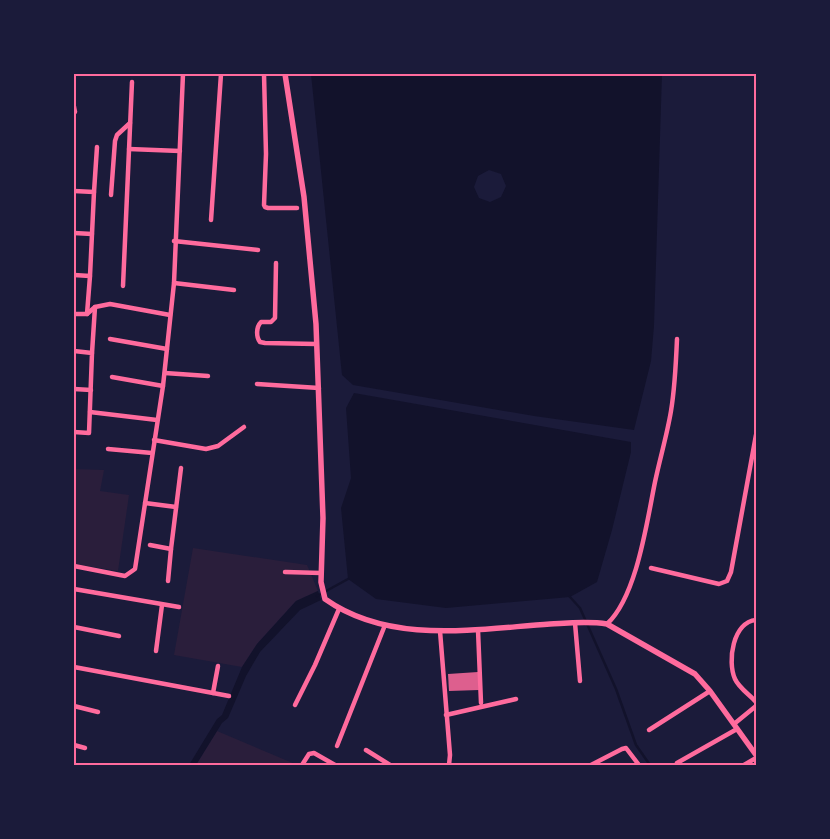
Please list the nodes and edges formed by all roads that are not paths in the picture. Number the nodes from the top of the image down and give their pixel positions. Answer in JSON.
{"nodes":[{"id":1,"x":183,"y":74,"type":"edge"},
{"id":2,"x":222,"y":74,"type":"edge"},
{"id":3,"x":264,"y":74,"type":"edge"},
{"id":4,"x":285,"y":74,"type":"edge"},
{"id":5,"x":132,"y":82,"type":"dead end"},
{"id":6,"x":130,"y":123,"type":"junction"},
{"id":7,"x":97,"y":147,"type":"dead end"},
{"id":8,"x":129,"y":149,"type":"junction"},
{"id":9,"x":180,"y":151,"type":"junction"},
{"id":10,"x":74,"y":191,"type":"edge"},
{"id":11,"x":94,"y":192,"type":"junction"},
{"id":12,"x":111,"y":195,"type":"dead end"},
{"id":13,"x":297,"y":208,"type":"dead end"},
{"id":14,"x":211,"y":220,"type":"dead end"},
{"id":15,"x":74,"y":233,"type":"edge"},
{"id":16,"x":92,"y":234,"type":"junction"},
{"id":17,"x":174,"y":241,"type":"junction"},
{"id":18,"x":258,"y":250,"type":"dead end"},
{"id":19,"x":276,"y":263,"type":"dead end"},
{"id":20,"x":74,"y":275,"type":"edge"},
{"id":21,"x":90,"y":276,"type":"junction"},
{"id":22,"x":174,"y":283,"type":"junction"},
{"id":23,"x":123,"y":286,"type":"dead end"},
{"id":24,"x":234,"y":290,"type":"dead end"},
{"id":25,"x":95,"y":307,"type":"junction"},
{"id":26,"x":74,"y":314,"type":"edge"},
{"id":27,"x":87,"y":314,"type":"junction"},
{"id":28,"x":170,"y":315,"type":"junction"},
{"id":29,"x":110,"y":339,"type":"dead end"},
{"id":30,"x":677,"y":339,"type":"dead end"},
{"id":31,"x":316,"y":344,"type":"junction"},
{"id":32,"x":167,"y":349,"type":"junction"},
{"id":33,"x":74,"y":351,"type":"edge"},
{"id":34,"x":92,"y":353,"type":"junction"},
{"id":35,"x":165,"y":373,"type":"junction"},
{"id":36,"x":208,"y":376,"type":"dead end"},
{"id":37,"x":112,"y":377,"type":"dead end"},
{"id":38,"x":257,"y":384,"type":"dead end"},
{"id":39,"x":163,"y":386,"type":"junction"},
{"id":40,"x":319,"y":388,"type":"junction"},
{"id":41,"x":74,"y":389,"type":"edge"},
{"id":42,"x":91,"y":390,"type":"junction"},
{"id":43,"x":90,"y":412,"type":"junction"},
{"id":44,"x":157,"y":420,"type":"junction"},
{"id":45,"x":244,"y":427,"type":"dead end"},
{"id":46,"x":74,"y":432,"type":"edge"},
{"id":47,"x":756,"y":435,"type":"edge"},
{"id":48,"x":154,"y":440,"type":"junction"},
{"id":49,"x":108,"y":449,"type":"dead end"},
{"id":50,"x":152,"y":453,"type":"junction"},
{"id":51,"x":181,"y":468,"type":"dead end"},
{"id":52,"x":750,"y":469,"type":"junction"},
{"id":53,"x":756,"y":472,"type":"edge"},
{"id":54,"x":145,"y":503,"type":"junction"},
{"id":55,"x":176,"y":507,"type":"junction"},
{"id":56,"x":150,"y":545,"type":"dead end"},
{"id":57,"x":171,"y":549,"type":"junction"},
{"id":58,"x":74,"y":566,"type":"edge"},
{"id":59,"x":650,"y":568,"type":"dead end"},
{"id":60,"x":285,"y":572,"type":"dead end"},
{"id":61,"x":321,"y":573,"type":"junction"},
{"id":62,"x":168,"y":581,"type":"dead end"},
{"id":63,"x":74,"y":589,"type":"edge"},
{"id":64,"x":162,"y":605,"type":"junction"},
{"id":65,"x":179,"y":607,"type":"dead end"},
{"id":66,"x":339,"y":609,"type":"junction"},
{"id":67,"x":756,"y":620,"type":"edge"},
{"id":68,"x":575,"y":623,"type":"junction"},
{"id":69,"x":607,"y":624,"type":"junction"},
{"id":70,"x":385,"y":626,"type":"junction"},
{"id":71,"x":74,"y":628,"type":"edge"},
{"id":72,"x":478,"y":630,"type":"junction"},
{"id":73,"x":440,"y":631,"type":"junction"},
{"id":74,"x":119,"y":636,"type":"dead end"},
{"id":75,"x":156,"y":651,"type":"dead end"},
{"id":76,"x":218,"y":666,"type":"dead end"},
{"id":77,"x":74,"y":667,"type":"edge"},
{"id":78,"x":580,"y":681,"type":"dead end"},
{"id":79,"x":710,"y":691,"type":"junction"},
{"id":80,"x":213,"y":693,"type":"junction"},
{"id":81,"x":229,"y":696,"type":"dead end"},
{"id":82,"x":516,"y":699,"type":"dead end"},
{"id":83,"x":482,"y":703,"type":"dead end"},
{"id":84,"x":756,"y":704,"type":"edge"},
{"id":85,"x":295,"y":705,"type":"dead end"},
{"id":86,"x":74,"y":706,"type":"edge"},
{"id":87,"x":98,"y":712,"type":"dead end"},
{"id":88,"x":446,"y":714,"type":"junction"},
{"id":89,"x":735,"y":726,"type":"junction"},
{"id":90,"x":649,"y":730,"type":"dead end"},
{"id":91,"x":74,"y":746,"type":"edge"},
{"id":92,"x":337,"y":746,"type":"dead end"},
{"id":93,"x":85,"y":748,"type":"dead end"},
{"id":94,"x":366,"y":750,"type":"dead end"},
{"id":95,"x":756,"y":757,"type":"edge"},
{"id":96,"x":677,"y":763,"type":"dead end"},
{"id":97,"x":302,"y":765,"type":"edge"},
{"id":98,"x":335,"y":765,"type":"edge"},
{"id":99,"x":390,"y":765,"type":"edge"},
{"id":100,"x":449,"y":765,"type":"edge"},
{"id":101,"x":590,"y":765,"type":"edge"},
{"id":102,"x":639,"y":765,"type":"edge"},
{"id":103,"x":744,"y":765,"type":"edge"}],
"edges":[{"from":1,"to":9,"type":"street"},
{"from":2,"to":14,"type":"street"},
{"from":3,"to":13,"type":"street"},
{"from":4,"to":31,"type":"street"},
{"from":5,"to":6,"type":"street"},
{"from":6,"to":8,"type":"street"},
{"from":6,"to":12,"type":"street"},
{"from":7,"to":11,"type":"street"},
{"from":8,"to":9,"type":"street"},
{"from":8,"to":23,"type":"street"},
{"from":9,"to":17,"type":"street"},
{"from":10,"to":11,"type":"street"},
{"from":11,"to":16,"type":"street"},
{"from":15,"to":16,"type":"street"},
{"from":16,"to":21,"type":"street"},
{"from":17,"to":18,"type":"street"},
{"from":17,"to":22,"type":"street"},
{"from":19,"to":31,"type":"street"},
{"from":20,"to":21,"type":"street"},
{"from":21,"to":27,"type":"street"},
{"from":22,"to":24,"type":"street"},
{"from":22,"to":28,"type":"street"},
{"from":25,"to":27,"type":"street"},
{"from":25,"to":28,"type":"street"},
{"from":25,"to":34,"type":"street"},
{"from":26,"to":27,"type":"street"},
{"from":28,"to":32,"type":"street"},
{"from":29,"to":32,"type":"street"},
{"from":30,"to":69,"type":"street"},
{"from":31,"to":40,"type":"street"},
{"from":32,"to":35,"type":"street"},
{"from":33,"to":34,"type":"street"},
{"from":34,"to":42,"type":"street"},
{"from":35,"to":36,"type":"street"},
{"from":35,"to":39,"type":"street"},
{"from":37,"to":39,"type":"street"},
{"from":38,"to":40,"type":"street"},
{"from":39,"to":44,"type":"street"},
{"from":40,"to":61,"type":"street"},
{"from":41,"to":42,"type":"street"},
{"from":42,"to":43,"type":"street"},
{"from":43,"to":44,"type":"street"},
{"from":43,"to":46,"type":"street"},
{"from":44,"to":48,"type":"street"},
{"from":45,"to":48,"type":"street"},
{"from":47,"to":52,"type":"street"},
{"from":48,"to":50,"type":"street"},
{"from":49,"to":50,"type":"street"},
{"from":50,"to":54,"type":"street"},
{"from":51,"to":55,"type":"street"},
{"from":52,"to":53,"type":"street"},
{"from":52,"to":59,"type":"street"},
{"from":54,"to":55,"type":"street"},
{"from":54,"to":58,"type":"street"},
{"from":55,"to":57,"type":"street"},
{"from":56,"to":57,"type":"street"},
{"from":57,"to":62,"type":"street"},
{"from":60,"to":61,"type":"street"},
{"from":61,"to":66,"type":"street"},
{"from":63,"to":64,"type":"street"},
{"from":64,"to":65,"type":"street"},
{"from":64,"to":75,"type":"street"},
{"from":66,"to":70,"type":"street"},
{"from":66,"to":85,"type":"street"},
{"from":67,"to":84,"type":"street"},
{"from":68,"to":69,"type":"street"},
{"from":68,"to":72,"type":"street"},
{"from":68,"to":78,"type":"street"},
{"from":69,"to":79,"type":"street"},
{"from":70,"to":73,"type":"street"},
{"from":70,"to":92,"type":"street"},
{"from":71,"to":74,"type":"street"},
{"from":72,"to":73,"type":"street"},
{"from":72,"to":83,"type":"street"},
{"from":73,"to":88,"type":"street"},
{"from":76,"to":80,"type":"street"},
{"from":77,"to":80,"type":"street"},
{"from":79,"to":89,"type":"street"},
{"from":79,"to":90,"type":"street"},
{"from":80,"to":81,"type":"street"},
{"from":82,"to":88,"type":"street"},
{"from":84,"to":89,"type":"street"},
{"from":86,"to":87,"type":"street"},
{"from":88,"to":100,"type":"street"},
{"from":89,"to":95,"type":"street"},
{"from":89,"to":96,"type":"street"},
{"from":91,"to":93,"type":"street"},
{"from":94,"to":99,"type":"street"},
{"from":95,"to":103,"type":"street"},
{"from":97,"to":98,"type":"street"},
{"from":101,"to":102,"type":"street"}]}
